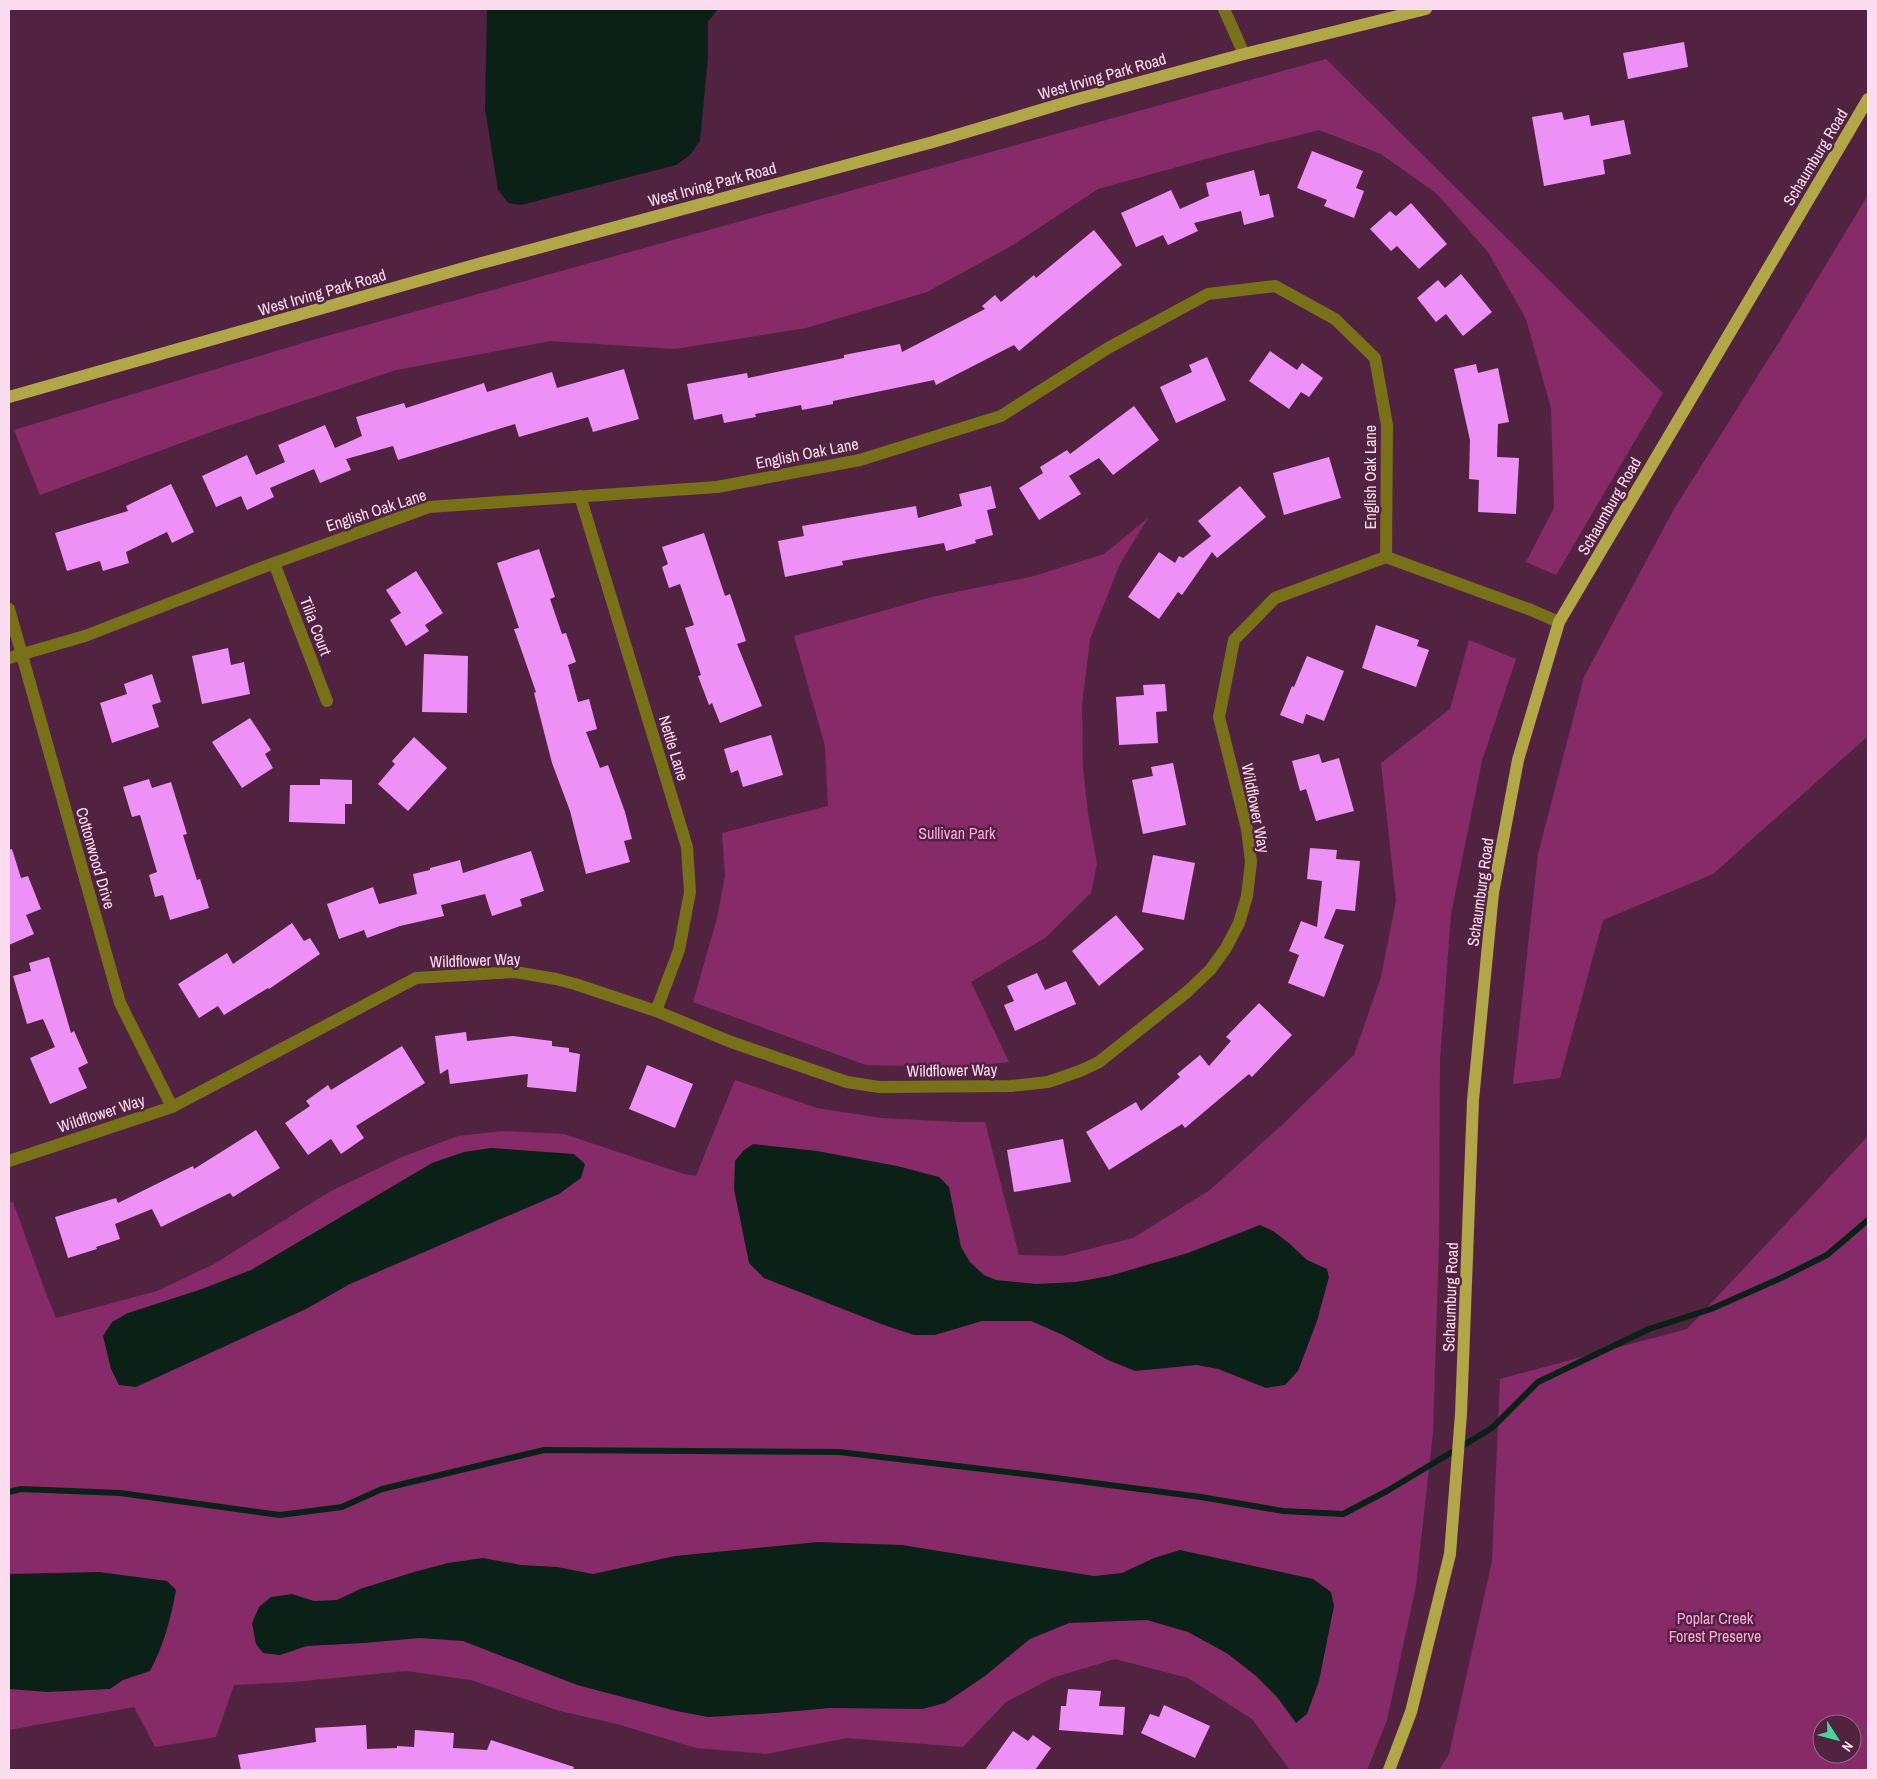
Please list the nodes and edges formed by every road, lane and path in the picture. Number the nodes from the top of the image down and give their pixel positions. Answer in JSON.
{"nodes":[{"id":1,"x":1224,"y":9,"type":"edge"},
{"id":2,"x":1426,"y":9,"type":"edge"},
{"id":3,"x":1244,"y":54,"type":"junction"},
{"id":4,"x":1868,"y":99,"type":"edge"},
{"id":5,"x":9,"y":397,"type":"edge"},
{"id":6,"x":580,"y":496,"type":"junction"},
{"id":7,"x":1386,"y":557,"type":"junction"},
{"id":8,"x":274,"y":563,"type":"junction"},
{"id":9,"x":9,"y":609,"type":"edge"},
{"id":10,"x":1559,"y":622,"type":"junction"},
{"id":11,"x":15,"y":656,"type":"edge"},
{"id":12,"x":327,"y":701,"type":"dead end"},
{"id":13,"x":656,"y":1011,"type":"junction"},
{"id":14,"x":172,"y":1107,"type":"junction"},
{"id":15,"x":9,"y":1161,"type":"edge"},
{"id":16,"x":1389,"y":1770,"type":"edge"}],
"edges":[{"from":1,"to":3,"type":"street"},
{"from":2,"to":3,"type":"main road","name":"West Irving Park Road"},
{"from":3,"to":5,"type":"main road","name":"West Irving Park Road"},
{"from":4,"to":10,"type":"main road","name":"Schaumburg Road"},
{"from":6,"to":7,"type":"street","name":"English Oak Lane"},
{"from":6,"to":8,"type":"street","name":"English Oak Lane"},
{"from":6,"to":13,"type":"street","name":"Nettle Lane"},
{"from":7,"to":10,"type":"street"},
{"from":7,"to":13,"type":"street","name":"Wildflower Way"},
{"from":8,"to":11,"type":"street","name":"English Oak Lane"},
{"from":8,"to":12,"type":"street","name":"Tilia Court"},
{"from":9,"to":11,"type":"street","name":"Cottonwood Drive"},
{"from":10,"to":16,"type":"main road","name":"Schaumburg Road"},
{"from":11,"to":14,"type":"street","name":"Cottonwood Drive"},
{"from":13,"to":14,"type":"street","name":"Wildflower Way"},
{"from":14,"to":15,"type":"street","name":"Wildflower Way"}]}
